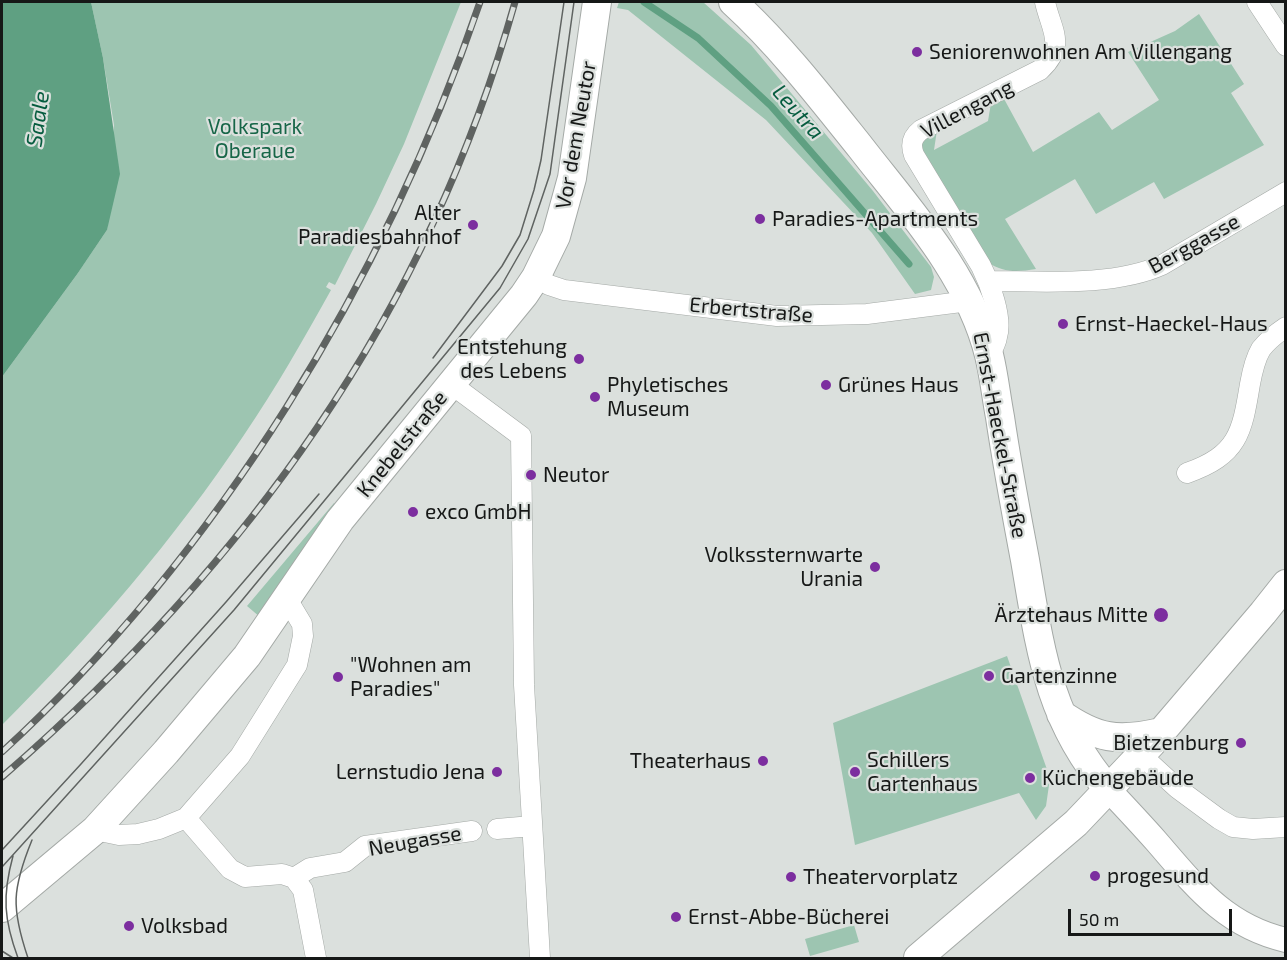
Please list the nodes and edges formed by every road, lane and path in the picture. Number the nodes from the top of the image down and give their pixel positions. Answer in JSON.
{"nodes":[{"id":1,"x":597,"y":2,"type":"edge"},
{"id":2,"x":1045,"y":2,"type":"edge"},
{"id":3,"x":1257,"y":2,"type":"edge"},
{"id":4,"x":739,"y":4,"type":"edge"},
{"id":5,"x":1286,"y":46,"type":"edge"},
{"id":6,"x":1286,"y":192,"type":"edge"},
{"id":7,"x":530,"y":286,"type":"junction"},
{"id":8,"x":979,"y":291,"type":"junction"},
{"id":9,"x":1286,"y":327,"type":"edge"},
{"id":10,"x":451,"y":384,"type":"junction"},
{"id":11,"x":1187,"y":473,"type":"dead end"},
{"id":12,"x":1286,"y":584,"type":"edge"},
{"id":13,"x":287,"y":599,"type":"junction"},
{"id":14,"x":1061,"y":714,"type":"junction"},
{"id":15,"x":1161,"y":732,"type":"junction"},
{"id":16,"x":1141,"y":755,"type":"junction"},
{"id":17,"x":1109,"y":790,"type":"junction"},
{"id":18,"x":186,"y":818,"type":"junction"},
{"id":19,"x":532,"y":826,"type":"junction"},
{"id":20,"x":1286,"y":827,"type":"edge"},
{"id":21,"x":497,"y":829,"type":"dead end"},
{"id":22,"x":95,"y":830,"type":"junction"},
{"id":23,"x":472,"y":831,"type":"dead end"},
{"id":24,"x":294,"y":878,"type":"junction"},
{"id":25,"x":2,"y":908,"type":"edge"},
{"id":26,"x":1286,"y":940,"type":"edge"},
{"id":27,"x":316,"y":958,"type":"edge"},
{"id":28,"x":540,"y":958,"type":"edge"},
{"id":29,"x":918,"y":958,"type":"edge"}],
"edges":[{"from":1,"to":7,"type":"main road","name":"Vor dem Neutor"},
{"from":2,"to":8,"type":"street","name":"Villengang"},
{"from":3,"to":5,"type":"street"},
{"from":4,"to":8,"type":"main road","name":"Ernst-Haeckel-Straße"},
{"from":6,"to":8,"type":"street","name":"Berggasse"},
{"from":7,"to":8,"type":"street","name":"Erbertstraße"},
{"from":7,"to":10,"type":"main road","name":"Knebelstraße"},
{"from":8,"to":14,"type":"main road","name":"Ernst-Haeckel-Straße"},
{"from":9,"to":11,"type":"street"},
{"from":10,"to":13,"type":"main road","name":"Knebelstraße"},
{"from":10,"to":19,"type":"street"},
{"from":12,"to":15,"type":"main road"},
{"from":13,"to":18,"type":"street"},
{"from":13,"to":22,"type":"main road","name":"Knebelstraße"},
{"from":14,"to":15,"type":"main road"},
{"from":14,"to":17,"type":"main road","name":"Ernst-Haeckel-Straße"},
{"from":15,"to":16,"type":"main road"},
{"from":16,"to":17,"type":"main road"},
{"from":16,"to":20,"type":"street"},
{"from":17,"to":26,"type":"street"},
{"from":17,"to":29,"type":"main road"},
{"from":18,"to":22,"type":"street"},
{"from":18,"to":24,"type":"street"},
{"from":19,"to":21,"type":"street"},
{"from":19,"to":28,"type":"street"},
{"from":22,"to":25,"type":"main road","name":"Knebelstraße"},
{"from":23,"to":24,"type":"street","name":"Neugasse"},
{"from":24,"to":27,"type":"street"}]}
